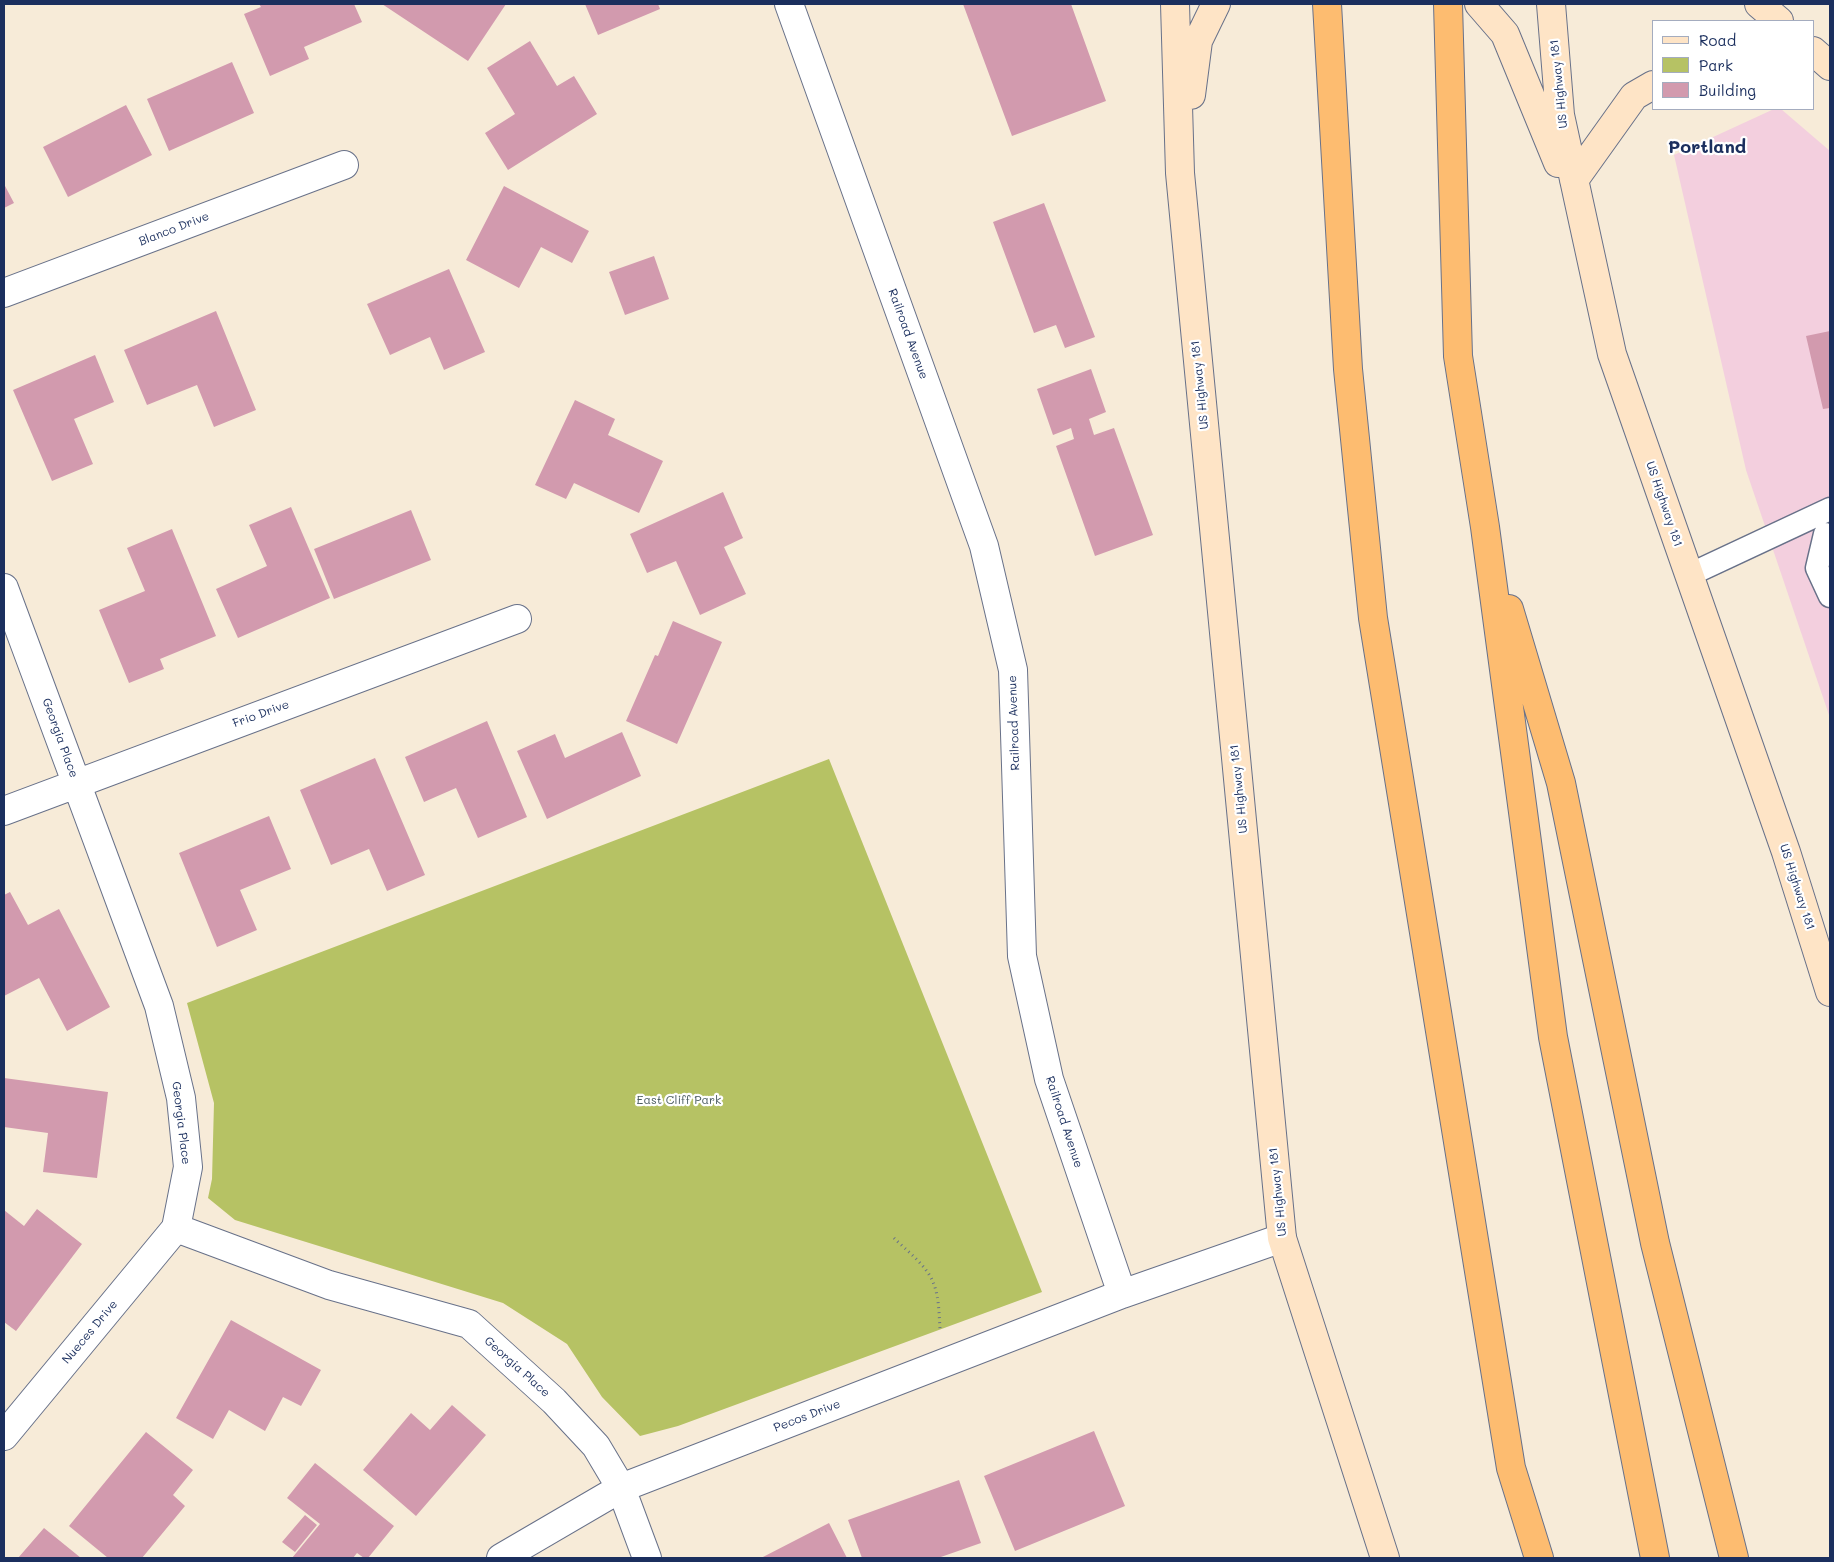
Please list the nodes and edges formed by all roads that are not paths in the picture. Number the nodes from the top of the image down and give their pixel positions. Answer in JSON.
{"nodes":[{"id":1,"x":789,"y":4,"type":"edge"},
{"id":2,"x":1175,"y":4,"type":"edge"},
{"id":3,"x":1216,"y":4,"type":"edge"},
{"id":4,"x":1327,"y":4,"type":"edge"},
{"id":5,"x":1448,"y":4,"type":"edge"},
{"id":6,"x":1479,"y":4,"type":"edge"},
{"id":7,"x":1551,"y":4,"type":"edge"},
{"id":8,"x":1759,"y":4,"type":"edge"},
{"id":9,"x":1778,"y":20,"type":"edge"},
{"id":10,"x":1814,"y":52,"type":"edge"},
{"id":11,"x":1830,"y":66,"type":"edge"},
{"id":12,"x":1652,"y":86,"type":"edge"},
{"id":13,"x":344,"y":165,"type":"dead end"},
{"id":14,"x":1180,"y":173,"type":"junction"},
{"id":15,"x":1574,"y":180,"type":"junction"},
{"id":16,"x":1585,"y":232,"type":"junction"},
{"id":17,"x":4,"y":293,"type":"edge"},
{"id":18,"x":1825,"y":524,"type":"edge"},
{"id":19,"x":1485,"y":527,"type":"junction"},
{"id":20,"x":1689,"y":575,"type":"junction"},
{"id":21,"x":4,"y":588,"type":"edge"},
{"id":22,"x":1830,"y":596,"type":"edge"},
{"id":23,"x":518,"y":619,"type":"dead end"},
{"id":24,"x":77,"y":783,"type":"junction"},
{"id":25,"x":4,"y":811,"type":"edge"},
{"id":26,"x":1823,"y":945,"type":"edge"},
{"id":27,"x":1830,"y":992,"type":"edge"},
{"id":28,"x":176,"y":1228,"type":"junction"},
{"id":29,"x":1282,"y":1238,"type":"junction"},
{"id":30,"x":1122,"y":1294,"type":"junction"},
{"id":31,"x":4,"y":1436,"type":"edge"},
{"id":32,"x":621,"y":1488,"type":"junction"},
{"id":33,"x":501,"y":1558,"type":"edge"},
{"id":34,"x":647,"y":1558,"type":"edge"},
{"id":35,"x":1385,"y":1558,"type":"edge"},
{"id":36,"x":1540,"y":1558,"type":"edge"},
{"id":37,"x":1655,"y":1558,"type":"edge"},
{"id":38,"x":1734,"y":1558,"type":"edge"}],
"edges":[{"from":1,"to":30,"type":"street","name":"Railroad Avenue"},
{"from":2,"to":14,"type":"main road","name":"US Highway 181"},
{"from":3,"to":14,"type":"main road"},
{"from":4,"to":36,"type":"highway"},
{"from":5,"to":19,"type":"highway"},
{"from":6,"to":16,"type":"main road"},
{"from":7,"to":15,"type":"main road","name":"US Highway 181"},
{"from":8,"to":9,"type":"main road"},
{"from":10,"to":11,"type":"main road"},
{"from":12,"to":15,"type":"main road"},
{"from":13,"to":17,"type":"street","name":"Blanco Drive"},
{"from":14,"to":29,"type":"main road","name":"US Highway 181"},
{"from":15,"to":16,"type":"main road","name":"US Highway 181"},
{"from":16,"to":20,"type":"main road","name":"US Highway 181"},
{"from":18,"to":20,"type":"lane"},
{"from":18,"to":22,"type":"lane"},
{"from":19,"to":37,"type":"highway"},
{"from":19,"to":38,"type":"highway"},
{"from":20,"to":26,"type":"main road","name":"US Highway 181"},
{"from":21,"to":24,"type":"street","name":"Georgia Place"},
{"from":23,"to":24,"type":"street","name":"Frio Drive"},
{"from":24,"to":25,"type":"street","name":"Frio Drive"},
{"from":24,"to":28,"type":"street","name":"Georgia Place"},
{"from":26,"to":27,"type":"main road","name":"US Highway 181"},
{"from":28,"to":31,"type":"street","name":"Nueces Drive"},
{"from":28,"to":32,"type":"street","name":"Georgia Place"},
{"from":29,"to":30,"type":"street"},
{"from":29,"to":35,"type":"main road","name":"US Highway 181"},
{"from":30,"to":32,"type":"street","name":"Pecos Drive"},
{"from":32,"to":33,"type":"street","name":"Pecos Drive"},
{"from":32,"to":34,"type":"street","name":"Georgia Place"}]}
